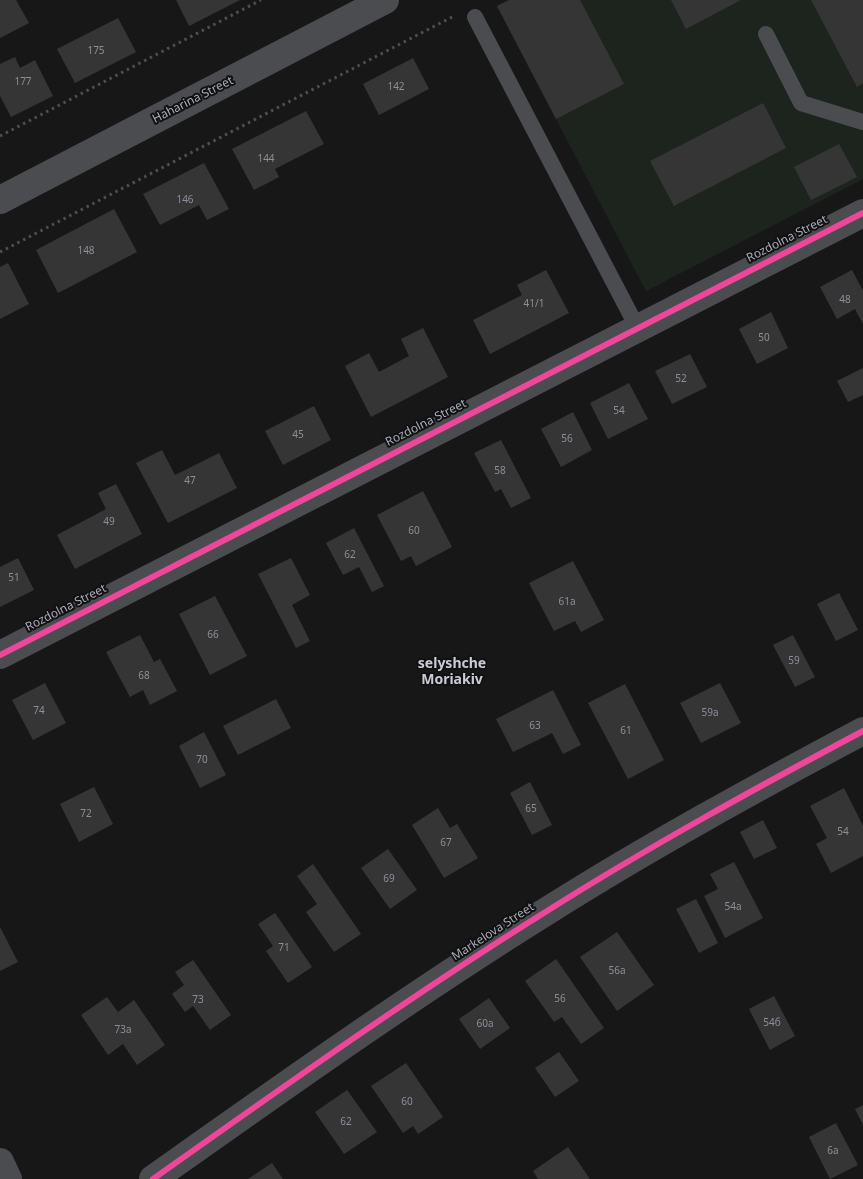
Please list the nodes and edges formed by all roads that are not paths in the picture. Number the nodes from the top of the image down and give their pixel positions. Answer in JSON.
{"nodes":[{"id":1,"x":385,"y":0,"type":"edge"},
{"id":2,"x":468,"y":15,"type":"road end"},
{"id":3,"x":766,"y":34,"type":"dead end"},
{"id":4,"x":863,"y":122,"type":"edge"},
{"id":5,"x":0,"y":200,"type":"edge"},
{"id":6,"x":863,"y":213,"type":"edge"},
{"id":7,"x":637,"y":327,"type":"junction"},
{"id":8,"x":0,"y":655,"type":"edge"},
{"id":9,"x":863,"y":731,"type":"edge"},
{"id":10,"x":0,"y":1162,"type":"edge"},
{"id":11,"x":8,"y":1179,"type":"edge"},
{"id":12,"x":153,"y":1179,"type":"edge"}],
"edges":[{"from":1,"to":5,"type":"street","name":"Haharina Street"},
{"from":2,"to":7,"type":"lane"},
{"from":3,"to":4,"type":"lane"},
{"from":6,"to":7,"type":"street","name":"Rozdolna Street"},
{"from":7,"to":8,"type":"street","name":"Rozdolna Street"},
{"from":9,"to":12,"type":"street","name":"Markelova Street"},
{"from":10,"to":11,"type":"street"}]}
